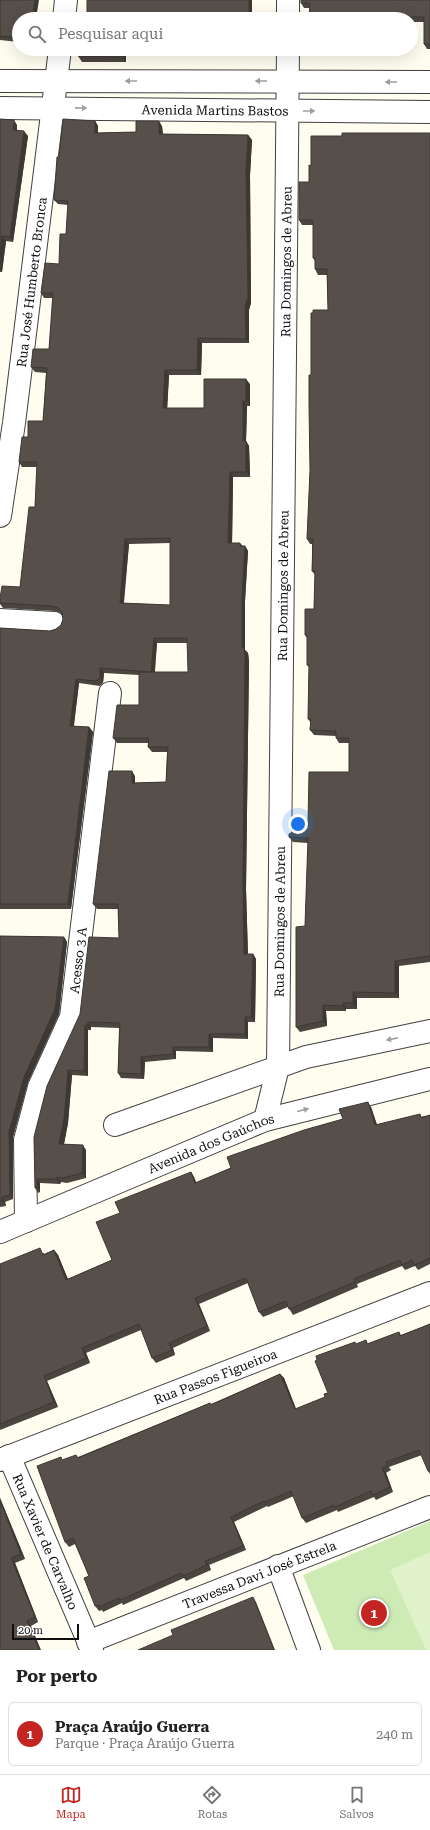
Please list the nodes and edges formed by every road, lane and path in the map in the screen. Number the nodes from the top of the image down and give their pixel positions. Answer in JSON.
{"nodes":[{"id":1,"x":66,"y":0,"type":"edge"},
{"id":2,"x":288,"y":0,"type":"edge"},
{"id":3,"x":65,"y":12,"type":"edge"},
{"id":4,"x":288,"y":12,"type":"edge"},
{"id":5,"x":59,"y":56,"type":"edge"},
{"id":6,"x":288,"y":56,"type":"edge"},
{"id":7,"x":57,"y":80,"type":"junction"},
{"id":8,"x":0,"y":81,"type":"edge"},
{"id":9,"x":288,"y":82,"type":"junction"},
{"id":10,"x":430,"y":82,"type":"edge"},
{"id":11,"x":0,"y":108,"type":"edge"},
{"id":12,"x":54,"y":108,"type":"junction"},
{"id":13,"x":287,"y":111,"type":"junction"},
{"id":14,"x":430,"y":112,"type":"edge"},
{"id":15,"x":7,"y":422,"type":"edge"},
{"id":16,"x":0,"y":516,"type":"edge"},
{"id":17,"x":0,"y":620,"type":"edge"},
{"id":18,"x":54,"y":623,"type":"dead end"},
{"id":19,"x":110,"y":693,"type":"dead end"},
{"id":20,"x":430,"y":1031,"type":"edge"},
{"id":21,"x":278,"y":1067,"type":"junction"},
{"id":22,"x":430,"y":1079,"type":"edge"},
{"id":23,"x":265,"y":1120,"type":"junction"},
{"id":24,"x":115,"y":1125,"type":"dead end"},
{"id":25,"x":26,"y":1221,"type":"junction"},
{"id":26,"x":0,"y":1232,"type":"edge"},
{"id":27,"x":430,"y":1293,"type":"edge"},
{"id":28,"x":5,"y":1458,"type":"edge"},
{"id":29,"x":430,"y":1507,"type":"edge"},
{"id":30,"x":278,"y":1566,"type":"junction"},
{"id":31,"x":90,"y":1646,"type":"edge"},
{"id":32,"x":309,"y":1650,"type":"edge"}],
"edges":[{"from":1,"to":3,"type":"street"},
{"from":2,"to":4,"type":"street"},
{"from":5,"to":7,"type":"street","name":"Rua José Humberto Bronca"},
{"from":6,"to":9,"type":"street","name":"Rua Domingos de Abreu"},
{"from":7,"to":8,"type":"street"},
{"from":9,"to":7,"type":"street","one_way":true},
{"from":7,"to":12,"type":"street","name":"Rua José Humberto Bronca"},
{"from":10,"to":9,"type":"street","one_way":true},
{"from":9,"to":13,"type":"street","name":"Rua Domingos de Abreu"},
{"from":11,"to":12,"type":"street","name":"Avenida Martins Bastos"},
{"from":12,"to":13,"type":"street","name":"Avenida Martins Bastos","one_way":true},
{"from":12,"to":15,"type":"street","name":"Rua José Humberto Bronca"},
{"from":13,"to":14,"type":"street","name":"Avenida Martins Bastos","one_way":true},
{"from":13,"to":21,"type":"street","name":"Rua Domingos de Abreu"},
{"from":15,"to":16,"type":"street","name":"Rua José Humberto Bronca"},
{"from":17,"to":18,"type":"street"},
{"from":19,"to":25,"type":"street","name":"Acesso 3 A"},
{"from":20,"to":21,"type":"street","one_way":true},
{"from":21,"to":23,"type":"street","name":"Rua Domingos de Abreu"},
{"from":21,"to":24,"type":"street"},
{"from":23,"to":22,"type":"street","name":"Avenida dos Gaúchos","one_way":true},
{"from":23,"to":25,"type":"street","name":"Avenida dos Gaúchos"},
{"from":25,"to":26,"type":"street","name":"Avenida dos Gaúchos"},
{"from":27,"to":28,"type":"street","name":"Rua Passos Figueiroa"},
{"from":28,"to":31,"type":"street","name":"Rua Xavier de Carvalho"},
{"from":29,"to":30,"type":"street","name":"Travessa Davi José Estrela"},
{"from":30,"to":31,"type":"street","name":"Travessa Davi José Estrela"},
{"from":30,"to":32,"type":"street"}]}
